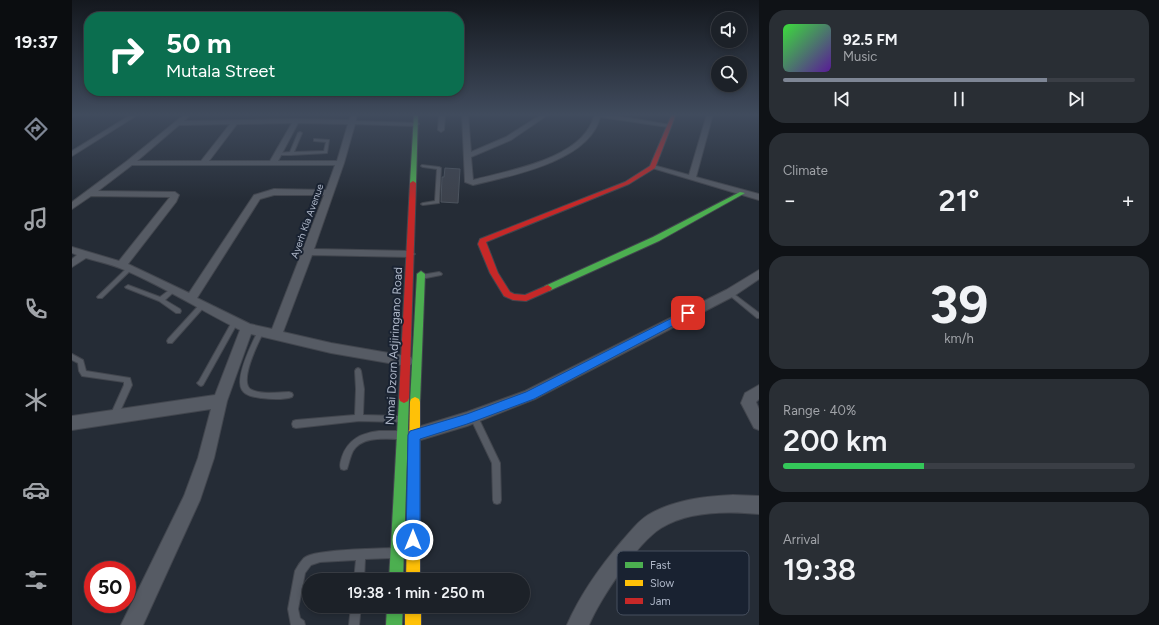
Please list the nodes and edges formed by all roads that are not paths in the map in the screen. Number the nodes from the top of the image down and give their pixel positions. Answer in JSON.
{"nodes":[{"id":1,"x":89,"y":143,"type":"edge"},
{"id":2,"x":153,"y":143,"type":"edge"},
{"id":3,"x":218,"y":143,"type":"edge"},
{"id":4,"x":284,"y":143,"type":"edge"},
{"id":5,"x":296,"y":143,"type":"edge"},
{"id":6,"x":328,"y":143,"type":"edge"},
{"id":7,"x":346,"y":143,"type":"edge"},
{"id":8,"x":415,"y":143,"type":"edge"},
{"id":9,"x":423,"y":143,"type":"edge"},
{"id":10,"x":466,"y":143,"type":"edge"},
{"id":11,"x":501,"y":143,"type":"edge"},
{"id":12,"x":579,"y":143,"type":"edge"},
{"id":13,"x":662,"y":143,"type":"edge"},
{"id":14,"x":702,"y":143,"type":"edge"},
{"id":15,"x":72,"y":154,"type":"edge"},
{"id":16,"x":278,"y":154,"type":"junction"},
{"id":17,"x":291,"y":154,"type":"junction"},
{"id":18,"x":467,"y":156,"type":"junction"},
{"id":19,"x":203,"y":162,"type":"junction"},
{"id":20,"x":273,"y":162,"type":"junction"},
{"id":21,"x":130,"y":163,"type":"junction"},
{"id":22,"x":340,"y":163,"type":"junction"},
{"id":23,"x":423,"y":166,"type":"junction"},
{"id":24,"x":653,"y":167,"type":"junction"},
{"id":25,"x":692,"y":178,"type":"junction"},
{"id":26,"x":423,"y":181,"type":"dead end"},
{"id":27,"x":742,"y":192,"type":"junction"},
{"id":28,"x":89,"y":193,"type":"junction"},
{"id":29,"x":328,"y":193,"type":"junction"},
{"id":30,"x":759,"y":197,"type":"edge"},
{"id":31,"x":423,"y":203,"type":"joint"},
{"id":32,"x":72,"y":206,"type":"edge"},
{"id":33,"x":413,"y":211,"type":"junction"},
{"id":34,"x":72,"y":250,"type":"edge"},
{"id":35,"x":308,"y":252,"type":"junction"},
{"id":36,"x":84,"y":254,"type":"junction"},
{"id":37,"x":410,"y":254,"type":"junction"},
{"id":38,"x":72,"y":264,"type":"edge"},
{"id":39,"x":422,"y":264,"type":"dead end"},
{"id":40,"x":125,"y":266,"type":"junction"},
{"id":41,"x":439,"y":274,"type":"dead end"},
{"id":42,"x":759,"y":274,"type":"edge"},
{"id":43,"x":421,"y":277,"type":"junction"},
{"id":44,"x":128,"y":287,"type":"dead end"},
{"id":45,"x":174,"y":289,"type":"junction"},
{"id":46,"x":730,"y":292,"type":"junction"},
{"id":47,"x":100,"y":297,"type":"dead end"},
{"id":48,"x":191,"y":298,"type":"junction"},
{"id":49,"x":161,"y":300,"type":"junction"},
{"id":50,"x":202,"y":306,"type":"junction"},
{"id":51,"x":178,"y":311,"type":"dead end"},
{"id":52,"x":759,"y":316,"type":"edge"},
{"id":53,"x":241,"y":325,"type":"junction"},
{"id":54,"x":260,"y":331,"type":"junction"},
{"id":55,"x":276,"y":334,"type":"junction"},
{"id":56,"x":170,"y":342,"type":"dead end"},
{"id":57,"x":72,"y":357,"type":"edge"},
{"id":58,"x":406,"y":361,"type":"junction"},
{"id":59,"x":358,"y":371,"type":"dead end"},
{"id":60,"x":201,"y":383,"type":"dead end"},
{"id":61,"x":759,"y":391,"type":"edge"},
{"id":62,"x":289,"y":395,"type":"dead end"},
{"id":63,"x":220,"y":401,"type":"junction"},
{"id":64,"x":113,"y":417,"type":"junction"},
{"id":65,"x":474,"y":417,"type":"junction"},
{"id":66,"x":359,"y":418,"type":"junction"},
{"id":67,"x":403,"y":420,"type":"junction"},
{"id":68,"x":759,"y":423,"type":"edge"},
{"id":69,"x":72,"y":424,"type":"edge"},
{"id":70,"x":296,"y":424,"type":"dead end"},
{"id":71,"x":408,"y":435,"type":"junction"},
{"id":72,"x":344,"y":466,"type":"dead end"},
{"id":73,"x":497,"y":500,"type":"dead end"},
{"id":74,"x":759,"y":505,"type":"edge"},
{"id":75,"x":627,"y":551,"type":"edge"},
{"id":76,"x":397,"y":552,"type":"junction"},
{"id":77,"x":361,"y":555,"type":"junction"},
{"id":78,"x":617,"y":564,"type":"edge"},
{"id":79,"x":359,"y":573,"type":"edge"},
{"id":80,"x":396,"y":573,"type":"edge"},
{"id":81,"x":413,"y":573,"type":"edge"},
{"id":82,"x":355,"y":613,"type":"edge"},
{"id":83,"x":395,"y":613,"type":"edge"},
{"id":84,"x":413,"y":613,"type":"edge"},
{"id":85,"x":132,"y":625,"type":"edge"},
{"id":86,"x":300,"y":625,"type":"edge"},
{"id":87,"x":354,"y":625,"type":"edge"},
{"id":88,"x":394,"y":625,"type":"edge"},
{"id":89,"x":413,"y":625,"type":"edge"},
{"id":90,"x":578,"y":625,"type":"edge"}],
"edges":[{"from":1,"to":15,"type":"street"},
{"from":2,"to":21,"type":"street"},
{"from":3,"to":19,"type":"street"},
{"from":4,"to":16,"type":"street"},
{"from":5,"to":17,"type":"lane"},
{"from":6,"to":17,"type":"lane"},
{"from":7,"to":22,"type":"street","name":"Ayerh Kla Avenue"},
{"from":8,"to":33,"type":"main road","name":"Nmai Dzorn Adjiringano Road"},
{"from":9,"to":23,"type":"main road"},
{"from":10,"to":18,"type":"street"},
{"from":11,"to":18,"type":"street"},
{"from":12,"to":18,"type":"street"},
{"from":13,"to":24,"type":"main road"},
{"from":14,"to":25,"type":"street"},
{"from":16,"to":17,"type":"lane"},
{"from":16,"to":20,"type":"street"},
{"from":19,"to":20,"type":"street"},
{"from":19,"to":21,"type":"street"},
{"from":20,"to":22,"type":"street"},
{"from":21,"to":28,"type":"street"},
{"from":22,"to":29,"type":"street","name":"Ayerh Kla Avenue"},
{"from":23,"to":26,"type":"main road"},
{"from":23,"to":31,"type":"lane"},
{"from":24,"to":25,"type":"street"},
{"from":24,"to":27,"type":"main road"},
{"from":25,"to":27,"type":"street"},
{"from":27,"to":30,"type":"street"},
{"from":28,"to":32,"type":"street"},
{"from":28,"to":40,"type":"street"},
{"from":29,"to":35,"type":"street","name":"Ayerh Kla Avenue"},
{"from":29,"to":48,"type":"street"},
{"from":31,"to":33,"type":"main road"},
{"from":33,"to":37,"type":"main road","name":"Nmai Dzorn Adjiringano Road"},
{"from":34,"to":36,"type":"street"},
{"from":35,"to":37,"type":"street"},
{"from":35,"to":55,"type":"street","name":"Ayerh Kla Avenue"},
{"from":36,"to":38,"type":"street"},
{"from":36,"to":40,"type":"street"},
{"from":37,"to":58,"type":"main road","name":"Nmai Dzorn Adjiringano Road"},
{"from":39,"to":43,"type":"main road","name":"Nmai Dzorn Adjiringano Road"},
{"from":40,"to":45,"type":"street"},
{"from":40,"to":47,"type":"lane"},
{"from":41,"to":43,"type":"lane"},
{"from":42,"to":46,"type":"street"},
{"from":43,"to":71,"type":"main road","name":"Nmai Dzorn Adjiringano Road"},
{"from":44,"to":49,"type":"lane"},
{"from":45,"to":48,"type":"street"},
{"from":45,"to":49,"type":"lane"},
{"from":46,"to":52,"type":"lane"},
{"from":46,"to":65,"type":"street"},
{"from":48,"to":50,"type":"street"},
{"from":49,"to":51,"type":"lane"},
{"from":50,"to":53,"type":"street"},
{"from":50,"to":56,"type":"lane"},
{"from":53,"to":54,"type":"street"},
{"from":53,"to":60,"type":"lane"},
{"from":53,"to":63,"type":"street"},
{"from":54,"to":55,"type":"street"},
{"from":54,"to":62,"type":"lane"},
{"from":55,"to":58,"type":"street"},
{"from":57,"to":64,"type":"lane"},
{"from":58,"to":67,"type":"main road","name":"Nmai Dzorn Adjiringano Road"},
{"from":59,"to":66,"type":"lane"},
{"from":61,"to":68,"type":"street"},
{"from":63,"to":64,"type":"street"},
{"from":63,"to":85,"type":"street"},
{"from":64,"to":69,"type":"street"},
{"from":65,"to":71,"type":"street"},
{"from":65,"to":73,"type":"lane"},
{"from":66,"to":67,"type":"lane"},
{"from":66,"to":70,"type":"lane"},
{"from":67,"to":71,"type":"main road","name":"Nmai Dzorn Adjiringano Road"},
{"from":71,"to":72,"type":"lane"},
{"from":71,"to":76,"type":"main road","name":"Nmai Dzorn Adjiringano Road"},
{"from":71,"to":81,"type":"main road","name":"Nmai Dzorn Adjiringano Road"},
{"from":74,"to":75,"type":"street"},
{"from":76,"to":77,"type":"lane"},
{"from":76,"to":80,"type":"main road","name":"Nmai Dzorn Adjiringano Road"},
{"from":77,"to":79,"type":"lane"},
{"from":77,"to":86,"type":"lane"},
{"from":78,"to":90,"type":"street"},
{"from":82,"to":87,"type":"lane"},
{"from":83,"to":88,"type":"main road"},
{"from":84,"to":89,"type":"main road"}]}
